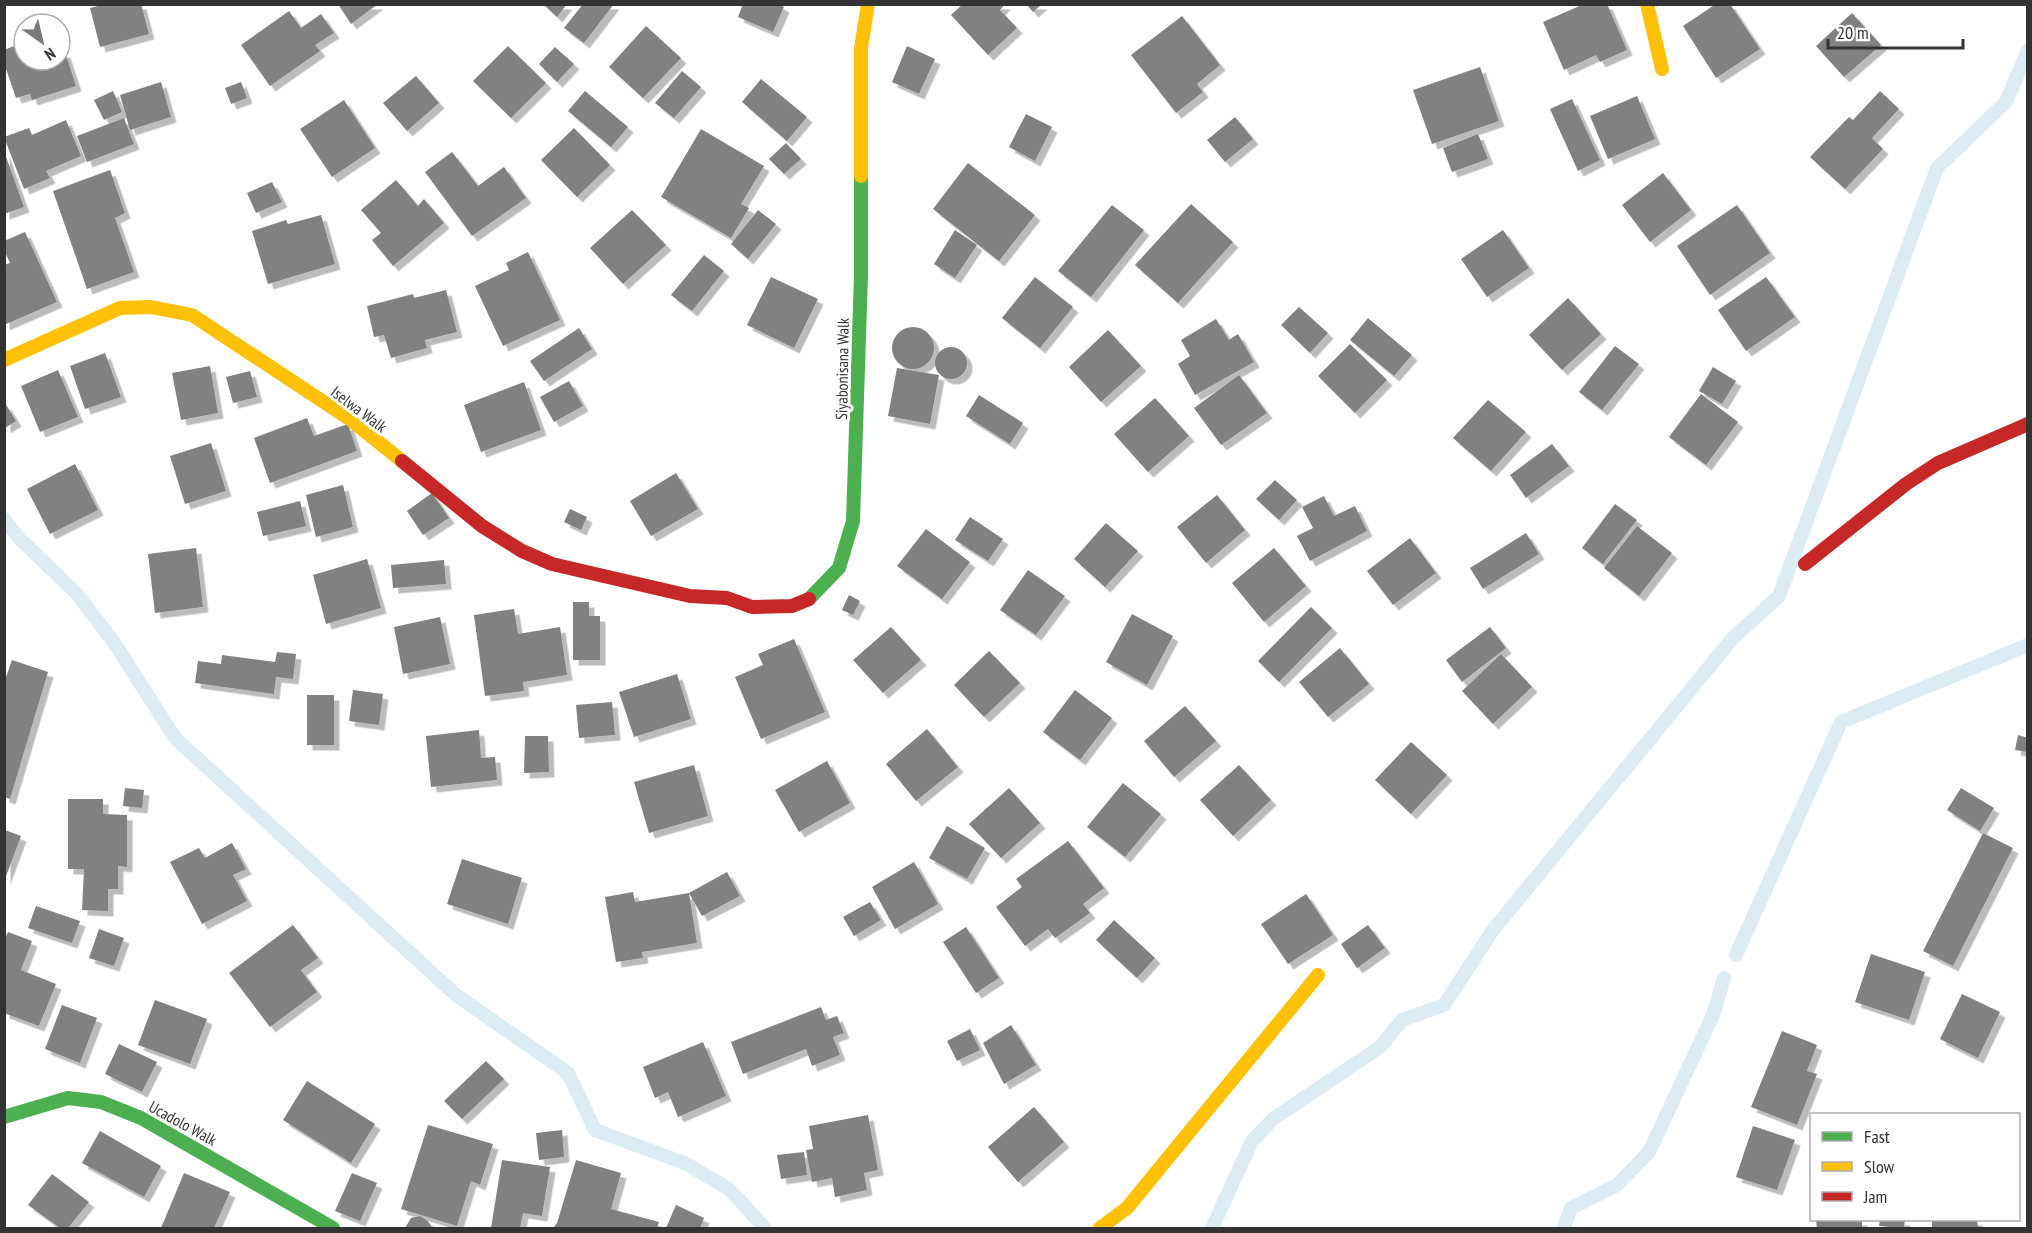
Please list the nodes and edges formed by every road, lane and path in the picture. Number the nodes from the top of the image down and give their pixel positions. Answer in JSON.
{"nodes":[{"id":1,"x":868,"y":4,"type":"edge"},
{"id":2,"x":1647,"y":4,"type":"edge"},
{"id":3,"x":1662,"y":69,"type":"dead end"},
{"id":4,"x":4,"y":360,"type":"edge"},
{"id":5,"x":2028,"y":424,"type":"edge"},
{"id":6,"x":1805,"y":564,"type":"dead end"},
{"id":7,"x":690,"y":596,"type":"joint"},
{"id":8,"x":1318,"y":975,"type":"dead end"},
{"id":9,"x":4,"y":1118,"type":"edge"},
{"id":10,"x":333,"y":1228,"type":"edge"},
{"id":11,"x":1100,"y":1228,"type":"edge"}],
"edges":[{"from":1,"to":7,"type":"street","name":"Siyabonisana Walk"},
{"from":2,"to":3,"type":"street"},
{"from":4,"to":7,"type":"street","name":"Iselwa Walk"},
{"from":5,"to":6,"type":"street"},
{"from":8,"to":11,"type":"street"},
{"from":9,"to":10,"type":"street","name":"Ucadolo Walk"}]}
